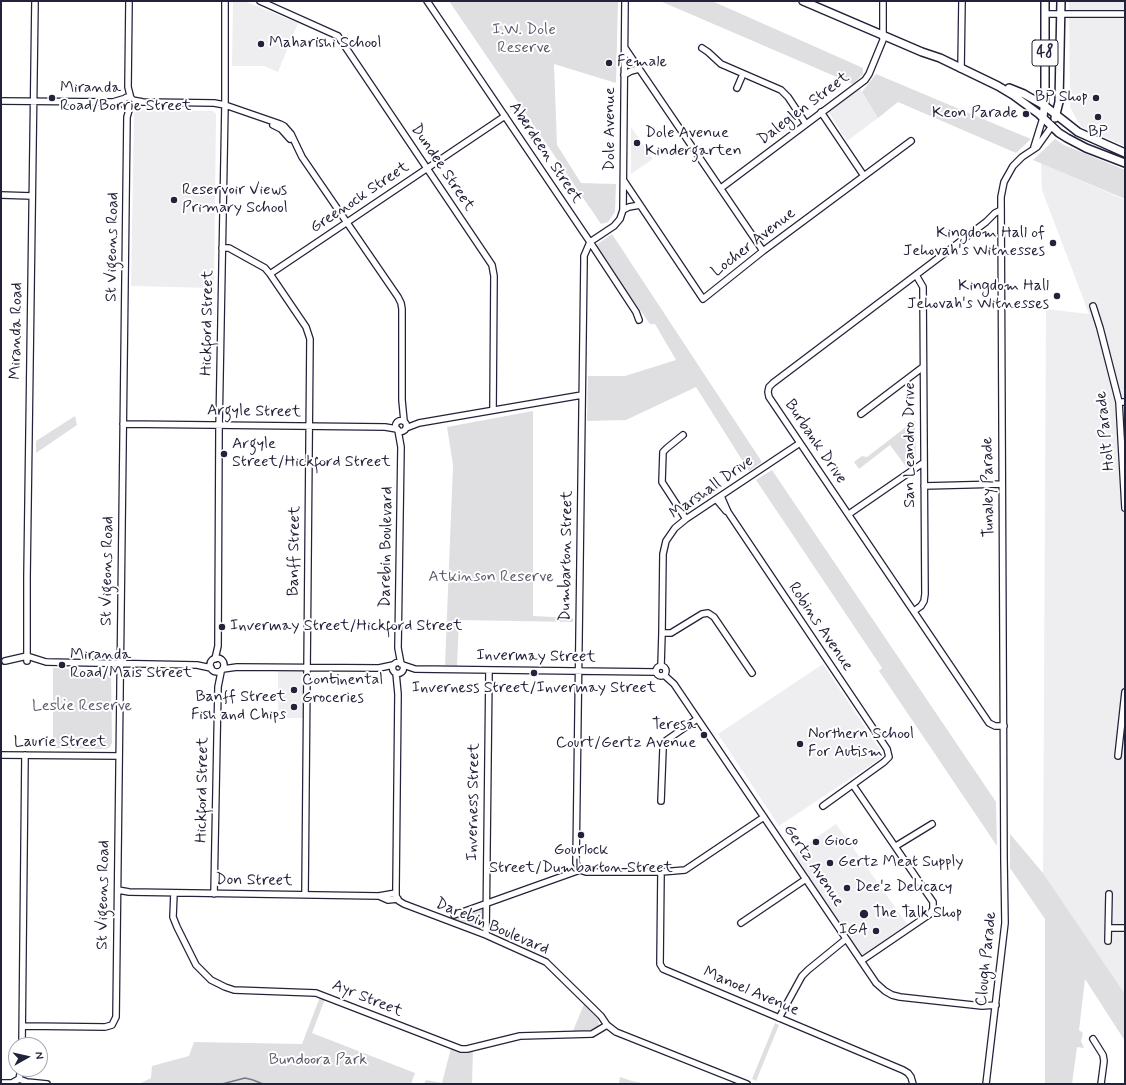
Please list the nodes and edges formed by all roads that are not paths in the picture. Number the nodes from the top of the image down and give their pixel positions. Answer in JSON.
{"nodes":[{"id":1,"x":35,"y":1,"type":"edge"},
{"id":2,"x":129,"y":1,"type":"edge"},
{"id":3,"x":225,"y":1,"type":"edge"},
{"id":4,"x":260,"y":1,"type":"edge"},
{"id":5,"x":427,"y":1,"type":"edge"},
{"id":6,"x":625,"y":1,"type":"edge"},
{"id":7,"x":798,"y":1,"type":"edge"},
{"id":8,"x":883,"y":1,"type":"edge"},
{"id":9,"x":962,"y":1,"type":"edge"},
{"id":10,"x":1045,"y":1,"type":"edge"},
{"id":11,"x":1061,"y":1,"type":"edge"},
{"id":12,"x":805,"y":2,"type":"edge"},
{"id":13,"x":1045,"y":14,"type":"junction"},
{"id":14,"x":1061,"y":14,"type":"junction"},
{"id":15,"x":1125,"y":14,"type":"edge"},
{"id":16,"x":883,"y":36,"type":"junction"},
{"id":17,"x":624,"y":47,"type":"junction"},
{"id":18,"x":702,"y":48,"type":"dead end"},
{"id":19,"x":961,"y":68,"type":"junction"},
{"id":20,"x":639,"y":69,"type":"junction"},
{"id":21,"x":624,"y":74,"type":"junction"},
{"id":22,"x":743,"y":74,"type":"junction"},
{"id":23,"x":998,"y":86,"type":"junction"},
{"id":24,"x":738,"y":88,"type":"dead end"},
{"id":25,"x":1,"y":101,"type":"edge"},
{"id":26,"x":34,"y":101,"type":"junction"},
{"id":27,"x":128,"y":102,"type":"junction"},
{"id":28,"x":225,"y":105,"type":"junction"},
{"id":29,"x":1045,"y":106,"type":"junction"},
{"id":30,"x":821,"y":112,"type":"junction"},
{"id":31,"x":1056,"y":115,"type":"junction"},
{"id":32,"x":504,"y":116,"type":"junction"},
{"id":33,"x":1043,"y":118,"type":"junction"},
{"id":34,"x":806,"y":124,"type":"junction"},
{"id":35,"x":1052,"y":126,"type":"junction"},
{"id":36,"x":911,"y":142,"type":"dead end"},
{"id":37,"x":1032,"y":151,"type":"junction"},
{"id":38,"x":1125,"y":153,"type":"edge"},
{"id":39,"x":1125,"y":163,"type":"edge"},
{"id":40,"x":428,"y":168,"type":"junction"},
{"id":41,"x":864,"y":176,"type":"junction"},
{"id":42,"x":623,"y":181,"type":"junction"},
{"id":43,"x":721,"y":188,"type":"junction"},
{"id":44,"x":1,"y":195,"type":"edge"},
{"id":45,"x":32,"y":196,"type":"junction"},
{"id":46,"x":640,"y":205,"type":"junction"},
{"id":47,"x":623,"y":210,"type":"junction"},
{"id":48,"x":1001,"y":210,"type":"junction"},
{"id":49,"x":1001,"y":219,"type":"junction"},
{"id":50,"x":986,"y":222,"type":"junction"},
{"id":51,"x":347,"y":223,"type":"junction"},
{"id":52,"x":590,"y":242,"type":"junction"},
{"id":53,"x":222,"y":248,"type":"junction"},
{"id":54,"x":763,"y":252,"type":"junction"},
{"id":55,"x":270,"y":274,"type":"junction"},
{"id":56,"x":916,"y":275,"type":"junction"},
{"id":57,"x":1093,"y":306,"type":"dead end"},
{"id":58,"x":639,"y":320,"type":"dead end"},
{"id":59,"x":923,"y":366,"type":"junction"},
{"id":60,"x":582,"y":395,"type":"junction"},
{"id":61,"x":1122,"y":402,"type":"edge"},
{"id":62,"x":493,"y":410,"type":"junction"},
{"id":63,"x":861,"y":414,"type":"dead end"},
{"id":64,"x":123,"y":424,"type":"junction"},
{"id":65,"x":220,"y":424,"type":"junction"},
{"id":66,"x":310,"y":426,"type":"junction"},
{"id":67,"x":401,"y":426,"type":"junction"},
{"id":68,"x":683,"y":435,"type":"dead end"},
{"id":69,"x":800,"y":443,"type":"junction"},
{"id":70,"x":923,"y":462,"type":"junction"},
{"id":71,"x":1002,"y":484,"type":"junction"},
{"id":72,"x":924,"y":486,"type":"junction"},
{"id":73,"x":718,"y":498,"type":"junction"},
{"id":74,"x":1125,"y":508,"type":"edge"},
{"id":75,"x":849,"y":514,"type":"junction"},
{"id":76,"x":686,"y":519,"type":"junction"},
{"id":77,"x":914,"y":611,"type":"junction"},
{"id":78,"x":662,"y":633,"type":"junction"},
{"id":79,"x":218,"y":646,"type":"junction"},
{"id":80,"x":27,"y":659,"type":"junction"},
{"id":81,"x":213,"y":660,"type":"junction"},
{"id":82,"x":3,"y":661,"type":"edge"},
{"id":83,"x":120,"y":663,"type":"junction"},
{"id":84,"x":197,"y":665,"type":"junction"},
{"id":85,"x":222,"y":666,"type":"junction"},
{"id":86,"x":661,"y":666,"type":"junction"},
{"id":87,"x":307,"y":667,"type":"junction"},
{"id":88,"x":398,"y":668,"type":"junction"},
{"id":89,"x":213,"y":670,"type":"junction"},
{"id":90,"x":489,"y":670,"type":"junction"},
{"id":91,"x":579,"y":671,"type":"junction"},
{"id":92,"x":655,"y":672,"type":"junction"},
{"id":93,"x":752,"y":673,"type":"dead end"},
{"id":94,"x":664,"y":675,"type":"junction"},
{"id":95,"x":218,"y":687,"type":"junction"},
{"id":96,"x":1125,"y":692,"type":"edge"},
{"id":97,"x":697,"y":719,"type":"junction"},
{"id":98,"x":1004,"y":726,"type":"junction"},
{"id":99,"x":1,"y":755,"type":"edge"},
{"id":100,"x":25,"y":755,"type":"junction"},
{"id":101,"x":119,"y":756,"type":"junction"},
{"id":102,"x":1118,"y":756,"type":"dead end"},
{"id":103,"x":854,"y":785,"type":"junction"},
{"id":104,"x":661,"y":801,"type":"dead end"},
{"id":105,"x":823,"y":806,"type":"dead end"},
{"id":106,"x":764,"y":817,"type":"junction"},
{"id":107,"x":932,"y":824,"type":"dead end"},
{"id":108,"x":1004,"y":835,"type":"joint"},
{"id":109,"x":896,"y":846,"type":"junction"},
{"id":110,"x":580,"y":870,"type":"junction"},
{"id":111,"x":661,"y":872,"type":"junction"},
{"id":112,"x":806,"y":879,"type":"junction"},
{"id":113,"x":118,"y":892,"type":"junction"},
{"id":114,"x":174,"y":893,"type":"junction"},
{"id":115,"x":214,"y":894,"type":"junction"},
{"id":116,"x":1109,"y":894,"type":"dead end"},
{"id":117,"x":305,"y":895,"type":"junction"},
{"id":118,"x":397,"y":896,"type":"junction"},
{"id":119,"x":486,"y":904,"type":"junction"},
{"id":120,"x":454,"y":915,"type":"dead end"},
{"id":121,"x":741,"y":923,"type":"dead end"},
{"id":122,"x":1108,"y":928,"type":"junction"},
{"id":123,"x":1125,"y":928,"type":"edge"},
{"id":124,"x":486,"y":935,"type":"junction"},
{"id":125,"x":846,"y":939,"type":"junction"},
{"id":126,"x":1108,"y":942,"type":"dead end"},
{"id":127,"x":861,"y":961,"type":"junction"},
{"id":128,"x":995,"y":1008,"type":"junction"},
{"id":129,"x":779,"y":1018,"type":"junction"},
{"id":130,"x":607,"y":1025,"type":"junction"},
{"id":131,"x":23,"y":1026,"type":"junction"},
{"id":132,"x":22,"y":1037,"type":"edge"},
{"id":133,"x":1093,"y":1039,"type":"dead end"},
{"id":134,"x":19,"y":1079,"type":"joint"},
{"id":135,"x":4,"y":1083,"type":"edge"},
{"id":136,"x":47,"y":1084,"type":"edge"},
{"id":137,"x":747,"y":1084,"type":"edge"},
{"id":138,"x":913,"y":1084,"type":"edge"},
{"id":139,"x":986,"y":1084,"type":"edge"},
{"id":140,"x":1101,"y":1084,"type":"edge"}],
"edges":[{"from":1,"to":26,"type":"street","name":"Miranda Road"},
{"from":2,"to":27,"type":"street","name":"St Vigeons Road"},
{"from":3,"to":28,"type":"street","name":"Hickford Street"},
{"from":4,"to":40,"type":"street","name":"Dundee Street"},
{"from":5,"to":32,"type":"street","name":"Aberdeen Street"},
{"from":6,"to":17,"type":"street","name":"Dole Avenue"},
{"from":7,"to":12,"type":"main road"},
{"from":8,"to":16,"type":"street","name":"Daleglen Street"},
{"from":9,"to":19,"type":"street"},
{"from":10,"to":13,"type":"main road","number":"48"},
{"from":11,"to":14,"type":"main road","number":"48"},
{"from":12,"to":16,"type":"main road"},
{"from":13,"to":14,"type":"street"},
{"from":13,"to":29,"type":"main road","number":"48"},
{"from":14,"to":15,"type":"street"},
{"from":14,"to":31,"type":"main road","number":"48"},
{"from":16,"to":19,"type":"main road"},
{"from":16,"to":30,"type":"street","name":"Daleglen Street"},
{"from":17,"to":20,"type":"street"},
{"from":17,"to":21,"type":"street","name":"Dole Avenue"},
{"from":18,"to":22,"type":"street"},
{"from":19,"to":23,"type":"main road"},
{"from":20,"to":21,"type":"street"},
{"from":20,"to":43,"type":"street"},
{"from":21,"to":42,"type":"street","name":"Dole Avenue"},
{"from":22,"to":24,"type":"street"},
{"from":22,"to":34,"type":"street"},
{"from":23,"to":29,"type":"main road"},
{"from":23,"to":33,"type":"main road"},
{"from":25,"to":26,"type":"street"},
{"from":26,"to":27,"type":"street"},
{"from":26,"to":45,"type":"street","name":"Miranda Road"},
{"from":27,"to":28,"type":"street","name":"Darebin Boulevard"},
{"from":27,"to":64,"type":"street","name":"St Vigeons Road"},
{"from":28,"to":51,"type":"street","name":"Darebin Boulevard"},
{"from":28,"to":53,"type":"street","name":"Hickford Street"},
{"from":29,"to":31,"type":"main road"},
{"from":29,"to":33,"type":"main road","number":"48"},
{"from":30,"to":34,"type":"street","name":"Daleglen Street"},
{"from":30,"to":41,"type":"street"},
{"from":31,"to":35,"type":"main road"},
{"from":31,"to":38,"type":"main road"},
{"from":32,"to":40,"type":"street","name":"Greenock Street"},
{"from":32,"to":52,"type":"street","name":"Aberdeen Street"},
{"from":33,"to":35,"type":"main road"},
{"from":33,"to":37,"type":"street"},
{"from":34,"to":43,"type":"street","name":"Daleglen Street"},
{"from":35,"to":37,"type":"street","name":"Tunaley Parade"},
{"from":35,"to":39,"type":"main road"},
{"from":36,"to":41,"type":"street","name":"Locher Avenue"},
{"from":37,"to":48,"type":"street","name":"Tunaley Parade"},
{"from":40,"to":51,"type":"street","name":"Greenock Street"},
{"from":40,"to":62,"type":"street","name":"Dundee Street"},
{"from":41,"to":54,"type":"street","name":"Locher Avenue"},
{"from":42,"to":46,"type":"street","name":"Locher Avenue"},
{"from":42,"to":47,"type":"street","name":"Dole Avenue"},
{"from":43,"to":54,"type":"street"},
{"from":44,"to":45,"type":"street"},
{"from":45,"to":80,"type":"street","name":"Miranda Road"},
{"from":46,"to":47,"type":"street"},
{"from":46,"to":54,"type":"street","name":"Locher Avenue"},
{"from":47,"to":52,"type":"street"},
{"from":48,"to":49,"type":"street","name":"Tunaley Parade"},
{"from":48,"to":50,"type":"street","name":"Burbank Drive"},
{"from":49,"to":50,"type":"street","name":"Burbank Drive"},
{"from":49,"to":71,"type":"street","name":"Tunaley Parade"},
{"from":50,"to":56,"type":"street","name":"Burbank Drive"},
{"from":51,"to":55,"type":"street","name":"Greenock Street"},
{"from":51,"to":67,"type":"street","name":"Darebin Boulevard"},
{"from":52,"to":58,"type":"street","name":"Aberdeen Street"},
{"from":52,"to":60,"type":"street","name":"Dumbarton Street"},
{"from":53,"to":55,"type":"street","name":"Banff Street"},
{"from":53,"to":65,"type":"street","name":"Hickford Street"},
{"from":55,"to":66,"type":"street","name":"Banff Street"},
{"from":56,"to":59,"type":"street","name":"San Leandro Drive"},
{"from":56,"to":69,"type":"street","name":"Burbank Drive"},
{"from":57,"to":61,"type":"street","name":"Holt Parade"},
{"from":59,"to":63,"type":"street"},
{"from":59,"to":70,"type":"street","name":"San Leandro Drive"},
{"from":60,"to":62,"type":"street","name":"Argyle Street"},
{"from":60,"to":91,"type":"street","name":"Dumbarton Street"},
{"from":61,"to":74,"type":"street","name":"Holt Parade"},
{"from":62,"to":67,"type":"street","name":"Argyle Street"},
{"from":64,"to":65,"type":"street","name":"Argyle Street"},
{"from":64,"to":83,"type":"street","name":"St Vigeons Road"},
{"from":65,"to":66,"type":"street","name":"Argyle Street"},
{"from":65,"to":79,"type":"street","name":"Hickford Street"},
{"from":66,"to":67,"type":"street","name":"Argyle Street"},
{"from":66,"to":87,"type":"street","name":"Banff Street"},
{"from":67,"to":88,"type":"street","name":"Darebin Boulevard"},
{"from":68,"to":76,"type":"street"},
{"from":69,"to":73,"type":"street","name":"Marshall Drive"},
{"from":69,"to":75,"type":"street","name":"Burbank Drive"},
{"from":70,"to":72,"type":"street","name":"San Leandro Drive"},
{"from":70,"to":75,"type":"street"},
{"from":71,"to":72,"type":"street"},
{"from":71,"to":98,"type":"street","name":"Tunaley Parade"},
{"from":72,"to":77,"type":"street","name":"San Leandro Drive"},
{"from":73,"to":76,"type":"street","name":"Marshall Drive"},
{"from":73,"to":103,"type":"street","name":"Robins Avenue"},
{"from":75,"to":77,"type":"street","name":"Burbank Drive"},
{"from":76,"to":78,"type":"street","name":"Marshall Drive"},
{"from":77,"to":98,"type":"street","name":"Burbank Drive"},
{"from":78,"to":86,"type":"street","name":"Marshall Drive"},
{"from":78,"to":93,"type":"street"},
{"from":79,"to":81,"type":"street","name":"Hickford Street"},
{"from":79,"to":85,"type":"street","name":"Hickford Street"},
{"from":80,"to":82,"type":"street"},
{"from":80,"to":83,"type":"street"},
{"from":81,"to":84,"type":"street"},
{"from":81,"to":85,"type":"street"},
{"from":81,"to":89,"type":"street","name":"Hickford Street"},
{"from":83,"to":84,"type":"street"},
{"from":83,"to":101,"type":"street","name":"St Vigeons Road"},
{"from":84,"to":89,"type":"street"},
{"from":85,"to":87,"type":"street"},
{"from":85,"to":89,"type":"street"},
{"from":85,"to":95,"type":"street","name":"Hickford Street"},
{"from":86,"to":92,"type":"street"},
{"from":86,"to":94,"type":"street"},
{"from":87,"to":88,"type":"street"},
{"from":87,"to":117,"type":"street","name":"Banff Street"},
{"from":88,"to":90,"type":"street","name":"Invermay Street"},
{"from":88,"to":118,"type":"street","name":"Darebin Boulevard"},
{"from":89,"to":95,"type":"street","name":"Hickford Street"},
{"from":90,"to":91,"type":"street","name":"Invermay Street"},
{"from":90,"to":119,"type":"street","name":"Inverness Street"},
{"from":91,"to":92,"type":"street","name":"Invermay Street"},
{"from":91,"to":110,"type":"street","name":"Dumbarton Street"},
{"from":92,"to":94,"type":"street"},
{"from":94,"to":97,"type":"street","name":"Gertz Avenue"},
{"from":95,"to":115,"type":"street","name":"Hickford Street"},
{"from":96,"to":102,"type":"street"},
{"from":97,"to":104,"type":"street"},
{"from":97,"to":106,"type":"street","name":"Gertz Avenue"},
{"from":98,"to":108,"type":"street","name":"Tunaley Parade"},
{"from":99,"to":100,"type":"street","name":"Laurie Street"},
{"from":100,"to":101,"type":"street","name":"Laurie Street"},
{"from":100,"to":131,"type":"street"},
{"from":101,"to":113,"type":"street","name":"St Vigeons Road"},
{"from":103,"to":105,"type":"street"},
{"from":103,"to":109,"type":"street"},
{"from":106,"to":111,"type":"street"},
{"from":106,"to":112,"type":"street","name":"Gertz Avenue"},
{"from":107,"to":109,"type":"street"},
{"from":108,"to":128,"type":"street","name":"Clough Parade"},
{"from":109,"to":127,"type":"street"},
{"from":110,"to":111,"type":"street"},
{"from":110,"to":119,"type":"street"},
{"from":111,"to":129,"type":"street","name":"Manoel Avenue"},
{"from":112,"to":121,"type":"street"},
{"from":112,"to":125,"type":"street","name":"Gertz Avenue"},
{"from":113,"to":114,"type":"street","name":"Don Street"},
{"from":113,"to":131,"type":"street","name":"St Vigeons Road"},
{"from":114,"to":115,"type":"street","name":"Don Street"},
{"from":114,"to":130,"type":"street","name":"Ayr Street"},
{"from":115,"to":117,"type":"street","name":"Don Street"},
{"from":116,"to":122,"type":"street"},
{"from":117,"to":118,"type":"street","name":"Don Street"},
{"from":118,"to":124,"type":"street","name":"Darebin Boulevard"},
{"from":119,"to":120,"type":"street"},
{"from":119,"to":124,"type":"street","name":"Inverness Street"},
{"from":122,"to":123,"type":"street"},
{"from":122,"to":126,"type":"street"},
{"from":124,"to":130,"type":"street","name":"Darebin Boulevard"},
{"from":125,"to":127,"type":"street","name":"Gertz Avenue"},
{"from":125,"to":129,"type":"street"},
{"from":127,"to":128,"type":"street","name":"Gertz Avenue"},
{"from":128,"to":139,"type":"street","name":"Clough Parade"},
{"from":129,"to":138,"type":"street","name":"Manoel Avenue"},
{"from":130,"to":137,"type":"street","name":"Darebin Boulevard"},
{"from":131,"to":132,"type":"street"},
{"from":133,"to":140,"type":"street"},
{"from":134,"to":135,"type":"street"},
{"from":134,"to":136,"type":"street"}]}
